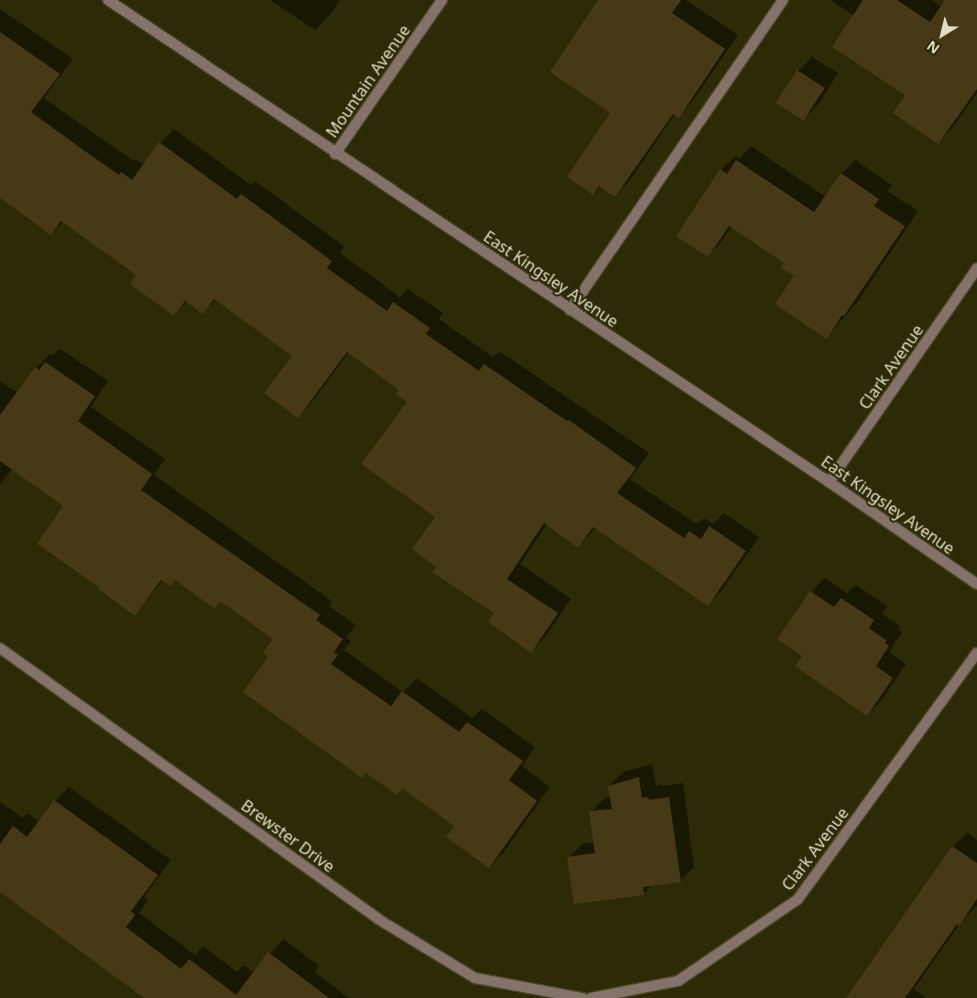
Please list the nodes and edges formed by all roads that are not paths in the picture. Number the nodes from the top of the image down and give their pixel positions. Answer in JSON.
{"nodes":[{"id":1,"x":108,"y":0,"type":"edge"},
{"id":2,"x":442,"y":0,"type":"edge"},
{"id":3,"x":783,"y":0,"type":"edge"},
{"id":4,"x":335,"y":154,"type":"junction"},
{"id":5,"x":977,"y":268,"type":"edge"},
{"id":6,"x":570,"y":310,"type":"junction"},
{"id":7,"x":829,"y":482,"type":"junction"},
{"id":8,"x":977,"y":584,"type":"edge"},
{"id":9,"x":0,"y":648,"type":"edge"},
{"id":10,"x":977,"y":653,"type":"edge"},
{"id":11,"x":583,"y":998,"type":"edge"},
{"id":12,"x":591,"y":998,"type":"edge"}],
"edges":[{"from":1,"to":4,"type":"street","name":"East Kingsley Avenue"},
{"from":2,"to":4,"type":"street","name":"Mountain Avenue"},
{"from":3,"to":6,"type":"street"},
{"from":4,"to":6,"type":"street","name":"East Kingsley Avenue"},
{"from":5,"to":7,"type":"street","name":"Clark Avenue"},
{"from":6,"to":7,"type":"street","name":"East Kingsley Avenue"},
{"from":7,"to":8,"type":"street","name":"East Kingsley Avenue"},
{"from":9,"to":11,"type":"street","name":"Brewster Drive"},
{"from":10,"to":12,"type":"street","name":"Clark Avenue"}]}
